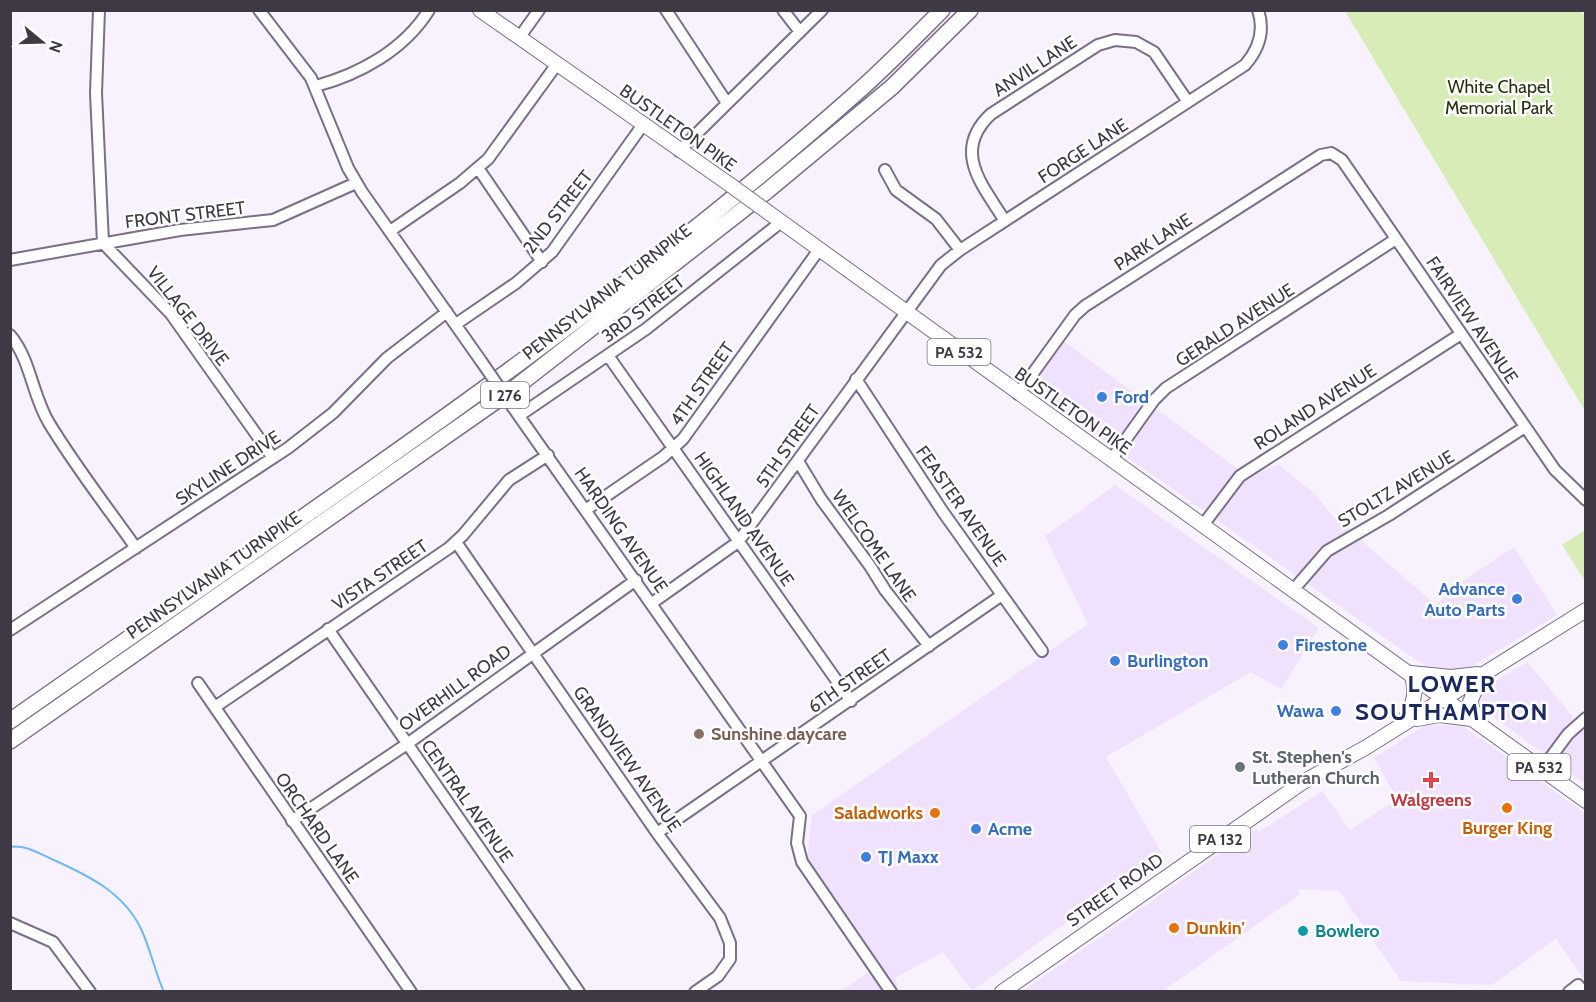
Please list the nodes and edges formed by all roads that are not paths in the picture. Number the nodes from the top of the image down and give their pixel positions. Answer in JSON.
{"nodes":[{"id":1,"x":99,"y":10,"type":"edge"},
{"id":2,"x":259,"y":10,"type":"edge"},
{"id":3,"x":429,"y":10,"type":"edge"},
{"id":4,"x":480,"y":10,"type":"edge"},
{"id":5,"x":539,"y":10,"type":"edge"},
{"id":6,"x":666,"y":10,"type":"edge"},
{"id":7,"x":783,"y":10,"type":"edge"},
{"id":8,"x":822,"y":10,"type":"edge"},
{"id":9,"x":942,"y":10,"type":"edge"},
{"id":10,"x":970,"y":10,"type":"edge"},
{"id":11,"x":1258,"y":10,"type":"edge"},
{"id":12,"x":800,"y":32,"type":"junction"},
{"id":13,"x":519,"y":38,"type":"junction"},
{"id":14,"x":556,"y":64,"type":"junction"},
{"id":15,"x":316,"y":86,"type":"junction"},
{"id":16,"x":1188,"y":102,"type":"junction"},
{"id":17,"x":727,"y":103,"type":"junction"},
{"id":18,"x":642,"y":126,"type":"junction"},
{"id":19,"x":679,"y":152,"type":"junction"},
{"id":20,"x":1335,"y":154,"type":"joint"},
{"id":21,"x":478,"y":168,"type":"junction"},
{"id":22,"x":885,"y":170,"type":"dead end"},
{"id":23,"x":356,"y":183,"type":"junction"},
{"id":24,"x":1005,"y":221,"type":"junction"},
{"id":25,"x":781,"y":222,"type":"junction"},
{"id":26,"x":390,"y":231,"type":"junction"},
{"id":27,"x":1396,"y":239,"type":"junction"},
{"id":28,"x":103,"y":243,"type":"junction"},
{"id":29,"x":818,"y":250,"type":"junction"},
{"id":30,"x":960,"y":250,"type":"junction"},
{"id":31,"x":10,"y":260,"type":"edge"},
{"id":32,"x":542,"y":262,"type":"junction"},
{"id":33,"x":447,"y":312,"type":"junction"},
{"id":34,"x":904,"y":312,"type":"junction"},
{"id":35,"x":456,"y":324,"type":"junction"},
{"id":36,"x":1461,"y":334,"type":"junction"},
{"id":37,"x":10,"y":335,"type":"edge"},
{"id":38,"x":609,"y":357,"type":"junction"},
{"id":39,"x":856,"y":379,"type":"junction"},
{"id":40,"x":1018,"y":394,"type":"junction"},
{"id":41,"x":520,"y":415,"type":"junction"},
{"id":42,"x":1525,"y":427,"type":"junction"},
{"id":43,"x":673,"y":449,"type":"junction"},
{"id":44,"x":548,"y":454,"type":"junction"},
{"id":45,"x":273,"y":458,"type":"junction"},
{"id":46,"x":1111,"y":460,"type":"junction"},
{"id":47,"x":798,"y":461,"type":"junction"},
{"id":48,"x":1586,"y":500,"type":"edge"},
{"id":49,"x":586,"y":509,"type":"junction"},
{"id":50,"x":1203,"y":525,"type":"junction"},
{"id":51,"x":456,"y":542,"type":"junction"},
{"id":52,"x":738,"y":542,"type":"junction"},
{"id":53,"x":136,"y":548,"type":"junction"},
{"id":54,"x":636,"y":580,"type":"junction"},
{"id":55,"x":1294,"y":589,"type":"junction"},
{"id":56,"x":1002,"y":595,"type":"junction"},
{"id":57,"x":652,"y":603,"type":"junction"},
{"id":58,"x":1586,"y":610,"type":"edge"},
{"id":59,"x":328,"y":629,"type":"junction"},
{"id":60,"x":10,"y":630,"type":"edge"},
{"id":61,"x":929,"y":646,"type":"junction"},
{"id":62,"x":1042,"y":651,"type":"dead end"},
{"id":63,"x":534,"y":652,"type":"junction"},
{"id":64,"x":1411,"y":673,"type":"junction"},
{"id":65,"x":1483,"y":674,"type":"junction"},
{"id":66,"x":198,"y":683,"type":"dead end"},
{"id":67,"x":1444,"y":697,"type":"junction"},
{"id":68,"x":851,"y":701,"type":"junction"},
{"id":69,"x":215,"y":707,"type":"junction"},
{"id":70,"x":1586,"y":718,"type":"edge"},
{"id":71,"x":1477,"y":720,"type":"junction"},
{"id":72,"x":10,"y":721,"type":"edge"},
{"id":73,"x":1403,"y":723,"type":"junction"},
{"id":74,"x":10,"y":741,"type":"edge"},
{"id":75,"x":407,"y":744,"type":"junction"},
{"id":76,"x":763,"y":762,"type":"junction"},
{"id":77,"x":1542,"y":770,"type":"junction"},
{"id":78,"x":1586,"y":801,"type":"edge"},
{"id":79,"x":292,"y":821,"type":"junction"},
{"id":80,"x":657,"y":833,"type":"junction"},
{"id":81,"x":10,"y":923,"type":"edge"},
{"id":82,"x":90,"y":992,"type":"edge"},
{"id":83,"x":411,"y":992,"type":"edge"},
{"id":84,"x":579,"y":992,"type":"edge"},
{"id":85,"x":695,"y":992,"type":"edge"},
{"id":86,"x":891,"y":992,"type":"edge"},
{"id":87,"x":1002,"y":992,"type":"edge"},
{"id":88,"x":1569,"y":992,"type":"edge"},
{"id":89,"x":1583,"y":992,"type":"edge"}],
"edges":[{"from":1,"to":28,"type":"street"},
{"from":2,"to":15,"type":"street","name":"HARDING AVENUE"},
{"from":3,"to":15,"type":"street"},
{"from":4,"to":13,"type":"main road","name":"BUSTLETON PIKE","number":"PA 532"},
{"from":5,"to":13,"type":"street"},
{"from":6,"to":17,"type":"street"},
{"from":7,"to":12,"type":"street"},
{"from":8,"to":12,"type":"street"},
{"from":9,"to":72,"type":"highway","name":"PENNSYLVANIA TURNPIKE","number":"I 276"},
{"from":10,"to":74,"type":"highway","name":"PENNSYLVANIA TURNPIKE","number":"I 276"},
{"from":11,"to":16,"type":"street","name":"FORGE LANE"},
{"from":12,"to":17,"type":"street"},
{"from":13,"to":14,"type":"main road","name":"BUSTLETON PIKE","number":"PA 532"},
{"from":14,"to":18,"type":"main road","name":"BUSTLETON PIKE","number":"PA 532"},
{"from":14,"to":21,"type":"street"},
{"from":15,"to":23,"type":"street","name":"HARDING AVENUE"},
{"from":16,"to":24,"type":"street","name":"FORGE LANE"},
{"from":16,"to":24,"type":"street","name":"ANVIL LANE"},
{"from":17,"to":19,"type":"street"},
{"from":18,"to":19,"type":"main road","name":"BUSTLETON PIKE","number":"PA 532"},
{"from":18,"to":32,"type":"street","name":"2ND STREET"},
{"from":19,"to":25,"type":"main road","name":"BUSTLETON PIKE","number":"PA 532","bridge":true},
{"from":20,"to":27,"type":"street","name":"FAIRVIEW AVENUE"},
{"from":20,"to":40,"type":"street","name":"PARK LANE"},
{"from":21,"to":26,"type":"street"},
{"from":21,"to":32,"type":"street"},
{"from":22,"to":30,"type":"street"},
{"from":23,"to":26,"type":"street","name":"HARDING AVENUE"},
{"from":23,"to":28,"type":"street","name":"FRONT STREET"},
{"from":24,"to":30,"type":"street","name":"FORGE LANE"},
{"from":25,"to":29,"type":"main road","name":"BUSTLETON PIKE","number":"PA 532"},
{"from":25,"to":38,"type":"street","name":"3RD STREET"},
{"from":26,"to":33,"type":"street","name":"HARDING AVENUE"},
{"from":27,"to":36,"type":"street","name":"FAIRVIEW AVENUE"},
{"from":27,"to":46,"type":"street","name":"GERALD AVENUE"},
{"from":28,"to":31,"type":"street","name":"FRONT STREET"},
{"from":28,"to":45,"type":"street","name":"VILLAGE DRIVE"},
{"from":29,"to":34,"type":"main road","name":"BUSTLETON PIKE","number":"PA 532"},
{"from":29,"to":43,"type":"street","name":"4TH STREET"},
{"from":30,"to":34,"type":"street","name":"FORGE LANE"},
{"from":32,"to":35,"type":"street","name":"2ND STREET"},
{"from":33,"to":35,"type":"street","name":"HARDING AVENUE"},
{"from":33,"to":45,"type":"street","name":"SKYLINE DRIVE"},
{"from":34,"to":39,"type":"street","name":"5TH STREET"},
{"from":34,"to":40,"type":"main road","name":"BUSTLETON PIKE","number":"PA 532"},
{"from":35,"to":41,"type":"street","name":"HARDING AVENUE","bridge":true},
{"from":36,"to":42,"type":"street","name":"FAIRVIEW AVENUE"},
{"from":36,"to":50,"type":"street","name":"ROLAND AVENUE"},
{"from":37,"to":53,"type":"street"},
{"from":38,"to":41,"type":"street","name":"3RD STREET"},
{"from":38,"to":43,"type":"street","name":"HIGHLAND AVENUE"},
{"from":39,"to":47,"type":"street","name":"5TH STREET"},
{"from":39,"to":56,"type":"street","name":"FEASTER AVENUE"},
{"from":40,"to":46,"type":"main road","name":"BUSTLETON PIKE","number":"PA 532"},
{"from":41,"to":44,"type":"street","name":"HARDING AVENUE"},
{"from":42,"to":48,"type":"street","name":"FAIRVIEW AVENUE"},
{"from":42,"to":55,"type":"street","name":"STOLTZ AVENUE"},
{"from":43,"to":49,"type":"street","name":"4TH STREET"},
{"from":43,"to":52,"type":"street","name":"HIGHLAND AVENUE"},
{"from":44,"to":49,"type":"street","name":"HARDING AVENUE"},
{"from":44,"to":51,"type":"street","name":"VISTA STREET"},
{"from":45,"to":53,"type":"street","name":"SKYLINE DRIVE"},
{"from":46,"to":50,"type":"main road","name":"BUSTLETON PIKE","number":"PA 532"},
{"from":47,"to":52,"type":"street","name":"5TH STREET"},
{"from":47,"to":61,"type":"street","name":"WELCOME LANE"},
{"from":49,"to":54,"type":"street","name":"HARDING AVENUE"},
{"from":50,"to":55,"type":"main road","name":"BUSTLETON PIKE","number":"PA 532"},
{"from":51,"to":59,"type":"street","name":"VISTA STREET"},
{"from":51,"to":63,"type":"street","name":"GRANDVIEW AVENUE"},
{"from":52,"to":57,"type":"street","name":"5TH STREET"},
{"from":52,"to":68,"type":"street","name":"HIGHLAND AVENUE"},
{"from":53,"to":60,"type":"street","name":"SKYLINE DRIVE"},
{"from":54,"to":57,"type":"street","name":"HARDING AVENUE"},
{"from":54,"to":63,"type":"street","name":"OVERHILL ROAD"},
{"from":55,"to":64,"type":"main road","name":"BUSTLETON PIKE","number":"PA 532"},
{"from":56,"to":61,"type":"street","name":"6TH STREET"},
{"from":56,"to":62,"type":"street","name":"FEASTER AVENUE"},
{"from":57,"to":76,"type":"street","name":"HARDING AVENUE"},
{"from":58,"to":65,"type":"main road","name":"STREET ROAD","number":"PA 132"},
{"from":59,"to":69,"type":"street","name":"VISTA STREET"},
{"from":59,"to":75,"type":"street","name":"CENTRAL AVENUE"},
{"from":61,"to":68,"type":"street","name":"6TH STREET"},
{"from":63,"to":75,"type":"street","name":"OVERHILL ROAD"},
{"from":63,"to":80,"type":"street","name":"GRANDVIEW AVENUE"},
{"from":64,"to":65,"type":"main road"},
{"from":64,"to":67,"type":"main road","name":"BUSTLETON PIKE","number":"PA 532"},
{"from":64,"to":73,"type":"main road"},
{"from":65,"to":67,"type":"main road","name":"STREET ROAD","number":"PA 132"},
{"from":65,"to":71,"type":"main road"},
{"from":66,"to":69,"type":"street","name":"ORCHARD LANE"},
{"from":67,"to":71,"type":"main road","name":"BUSTLETON PIKE","number":"PA 532"},
{"from":67,"to":73,"type":"main road","name":"STREET ROAD","number":"PA 132"},
{"from":68,"to":76,"type":"street","name":"6TH STREET"},
{"from":69,"to":79,"type":"street","name":"ORCHARD LANE"},
{"from":70,"to":77,"type":"street"},
{"from":71,"to":73,"type":"main road"},
{"from":71,"to":77,"type":"main road","name":"BUSTLETON PIKE","number":"PA 532"},
{"from":73,"to":87,"type":"main road","name":"STREET ROAD","number":"PA 132"},
{"from":75,"to":79,"type":"street","name":"OVERHILL ROAD"},
{"from":75,"to":84,"type":"street","name":"CENTRAL AVENUE"},
{"from":76,"to":80,"type":"street","name":"6TH STREET"},
{"from":76,"to":86,"type":"street","name":"HARDING AVENUE"},
{"from":77,"to":78,"type":"main road","name":"BUSTLETON PIKE","number":"PA 532"},
{"from":79,"to":83,"type":"street","name":"ORCHARD LANE"},
{"from":80,"to":85,"type":"street","name":"GRANDVIEW AVENUE"},
{"from":81,"to":82,"type":"street"},
{"from":88,"to":89,"type":"street"}]}
